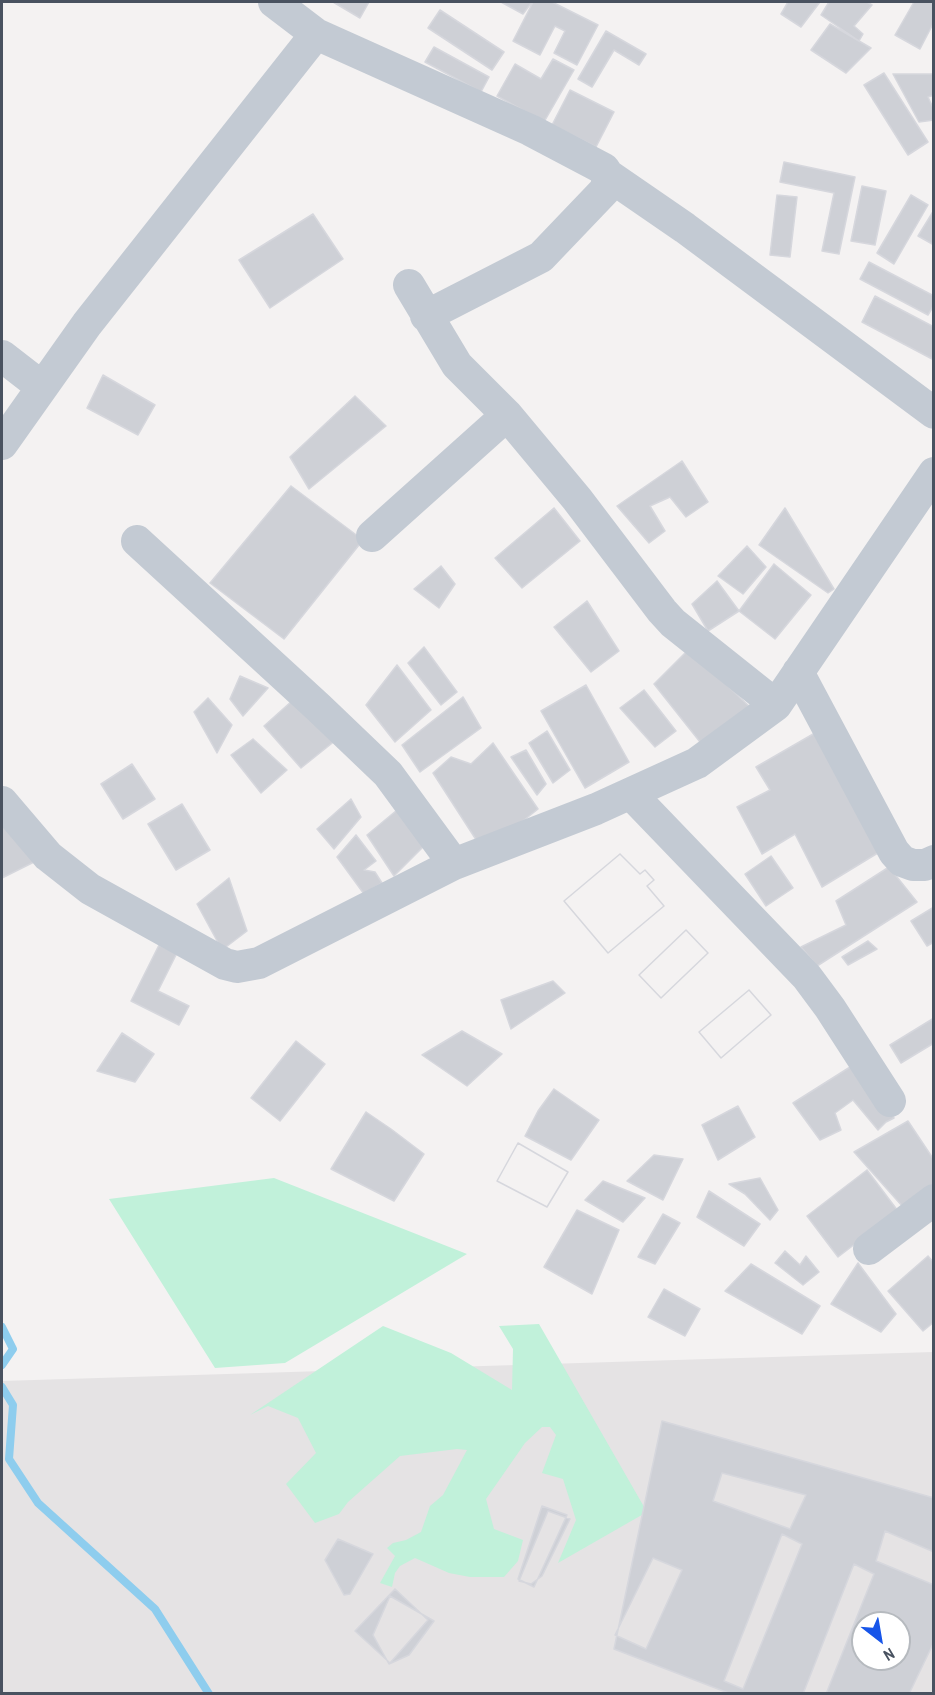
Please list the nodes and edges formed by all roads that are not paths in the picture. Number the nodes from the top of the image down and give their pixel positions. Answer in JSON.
{"nodes":[{"id":1,"x":274,"y":2,"type":"edge"},
{"id":2,"x":316,"y":34,"type":"junction"},
{"id":3,"x":608,"y":175,"type":"junction"},
{"id":4,"x":409,"y":285,"type":"dead end"},
{"id":5,"x":426,"y":316,"type":"junction"},
{"id":6,"x":2,"y":356,"type":"edge"},
{"id":7,"x":42,"y":387,"type":"junction"},
{"id":8,"x":933,"y":413,"type":"edge"},
{"id":9,"x":507,"y":415,"type":"junction"},
{"id":10,"x":2,"y":444,"type":"edge"},
{"id":11,"x":933,"y":473,"type":"edge"},
{"id":12,"x":372,"y":536,"type":"dead end"},
{"id":13,"x":137,"y":541,"type":"dead end"},
{"id":14,"x":798,"y":672,"type":"junction"},
{"id":15,"x":776,"y":705,"type":"junction"},
{"id":16,"x":631,"y":794,"type":"junction"},
{"id":17,"x":2,"y":802,"type":"edge"},
{"id":18,"x":933,"y":861,"type":"edge"},
{"id":19,"x":454,"y":864,"type":"junction"},
{"id":20,"x":890,"y":1101,"type":"dead end"},
{"id":21,"x":933,"y":1200,"type":"edge"},
{"id":22,"x":869,"y":1249,"type":"dead end"}],
"edges":[{"from":1,"to":2,"type":"street"},
{"from":2,"to":3,"type":"street"},
{"from":2,"to":7,"type":"street"},
{"from":3,"to":5,"type":"street"},
{"from":3,"to":8,"type":"street"},
{"from":4,"to":5,"type":"street"},
{"from":5,"to":9,"type":"street"},
{"from":6,"to":7,"type":"street"},
{"from":7,"to":10,"type":"street"},
{"from":9,"to":12,"type":"street"},
{"from":9,"to":15,"type":"street"},
{"from":11,"to":14,"type":"street"},
{"from":13,"to":19,"type":"street"},
{"from":14,"to":15,"type":"street"},
{"from":14,"to":18,"type":"street"},
{"from":15,"to":16,"type":"street"},
{"from":16,"to":19,"type":"street"},
{"from":16,"to":20,"type":"street"},
{"from":17,"to":19,"type":"street"},
{"from":21,"to":22,"type":"street"}]}
